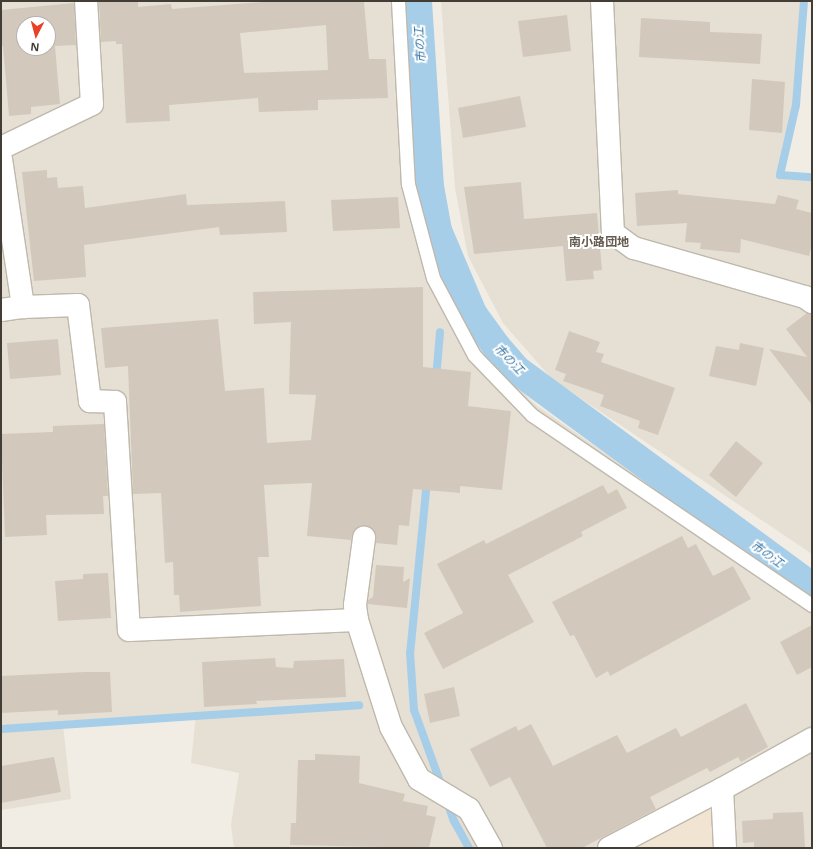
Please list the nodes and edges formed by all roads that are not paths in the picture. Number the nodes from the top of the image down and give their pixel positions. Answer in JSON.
{"nodes":[{"id":1,"x":86,"y":1,"type":"edge"},
{"id":2,"x":398,"y":1,"type":"edge"},
{"id":3,"x":602,"y":1,"type":"edge"},
{"id":4,"x":1,"y":148,"type":"edge"},
{"id":5,"x":1,"y":158,"type":"edge"},
{"id":6,"x":812,"y":302,"type":"edge"},
{"id":7,"x":23,"y":307,"type":"junction"},
{"id":8,"x":1,"y":310,"type":"edge"},
{"id":9,"x":364,"y":538,"type":"dead end"},
{"id":10,"x":812,"y":605,"type":"edge"},
{"id":11,"x":357,"y":620,"type":"junction"},
{"id":12,"x":812,"y":739,"type":"edge"},
{"id":13,"x":722,"y":789,"type":"junction"},
{"id":14,"x":491,"y":848,"type":"edge"},
{"id":15,"x":609,"y":848,"type":"edge"},
{"id":16,"x":724,"y":848,"type":"edge"}],
"edges":[{"from":1,"to":4,"type":"street"},
{"from":2,"to":10,"type":"lane"},
{"from":3,"to":6,"type":"street"},
{"from":5,"to":7,"type":"street"},
{"from":7,"to":8,"type":"street"},
{"from":7,"to":11,"type":"street"},
{"from":9,"to":11,"type":"street"},
{"from":11,"to":14,"type":"street"},
{"from":12,"to":13,"type":"street"},
{"from":13,"to":15,"type":"street"},
{"from":13,"to":16,"type":"street"}]}
